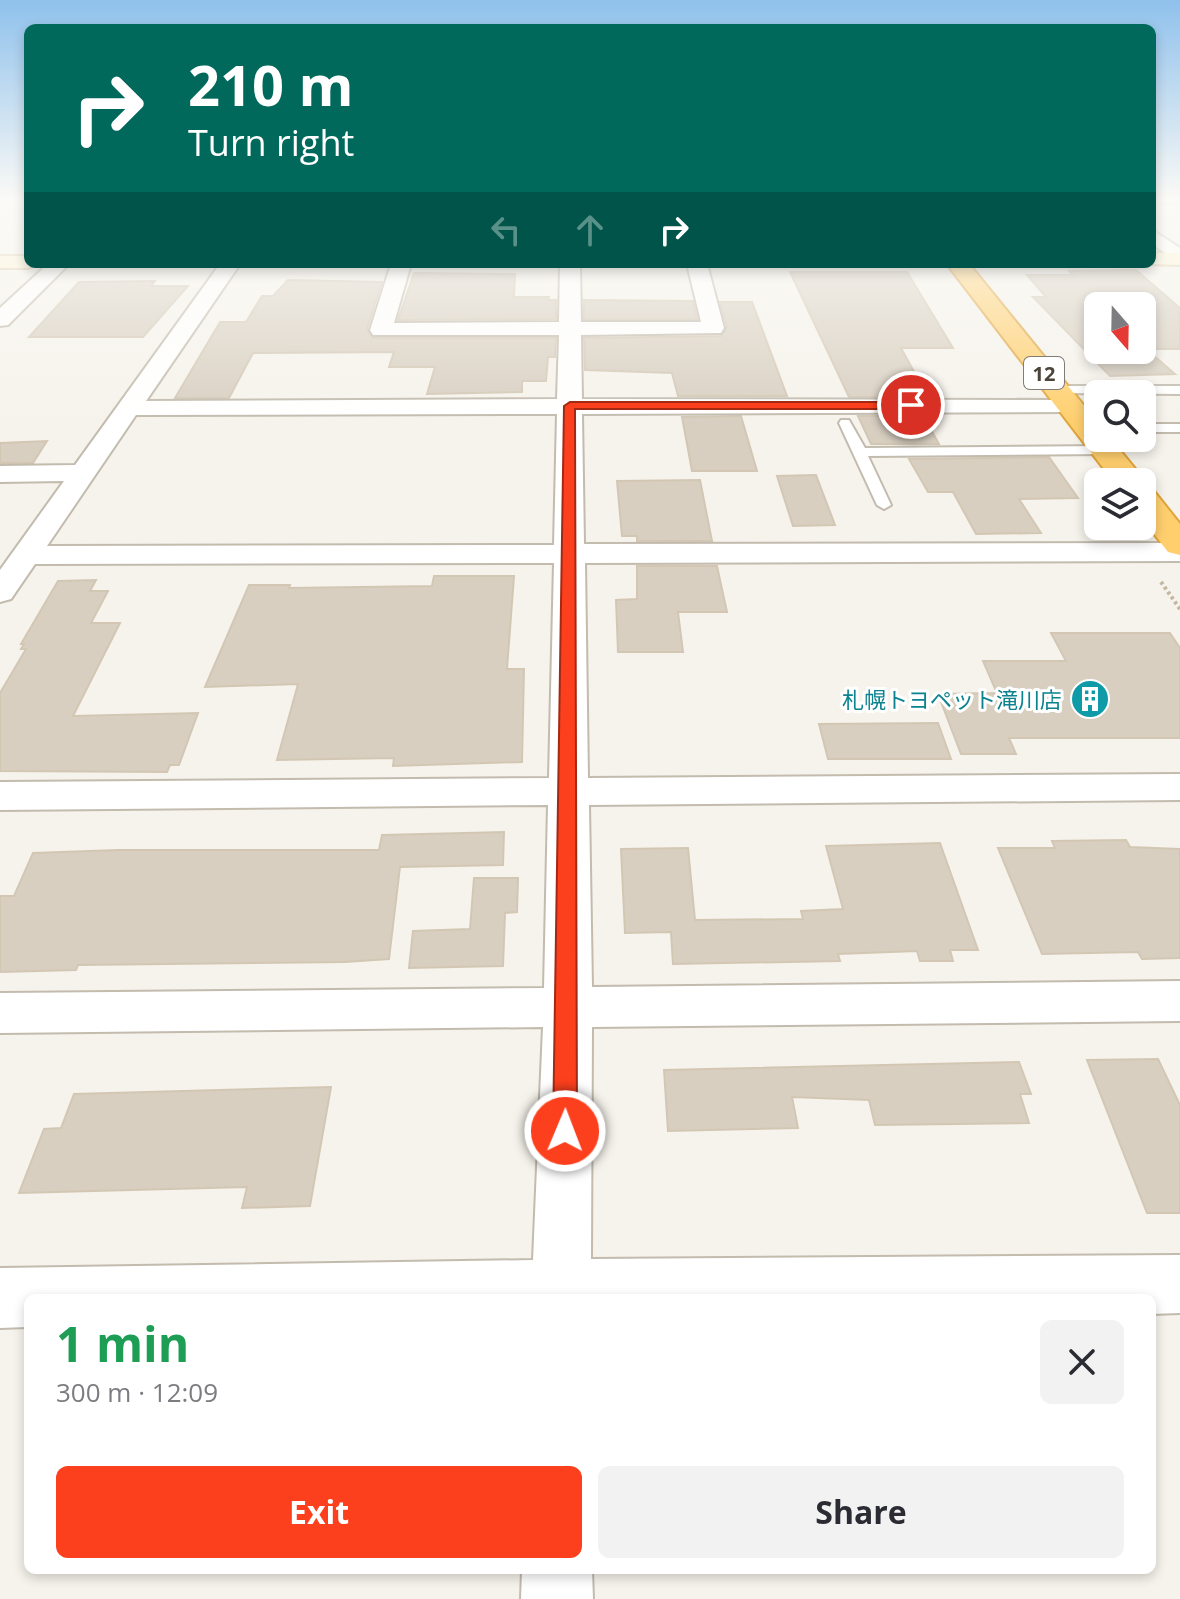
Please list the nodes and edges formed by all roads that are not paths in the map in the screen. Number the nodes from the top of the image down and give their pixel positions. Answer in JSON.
{"nodes":[{"id":1,"x":48,"y":275,"type":"edge"},
{"id":2,"x":223,"y":275,"type":"edge"},
{"id":3,"x":398,"y":275,"type":"edge"},
{"id":4,"x":570,"y":275,"type":"edge"},
{"id":5,"x":699,"y":275,"type":"edge"},
{"id":6,"x":966,"y":275,"type":"edge"},
{"id":7,"x":0,"y":320,"type":"edge"},
{"id":8,"x":571,"y":329,"type":"junction"},
{"id":9,"x":1180,"y":390,"type":"edge"},
{"id":10,"x":1064,"y":398,"type":"junction"},
{"id":11,"x":570,"y":406,"type":"junction"},
{"id":12,"x":128,"y":408,"type":"junction"},
{"id":13,"x":1084,"y":420,"type":"edge"},
{"id":14,"x":845,"y":423,"type":"dead end"},
{"id":15,"x":1156,"y":428,"type":"edge"},
{"id":16,"x":1180,"y":428,"type":"edge"},
{"id":17,"x":1084,"y":436,"type":"edge"},
{"id":18,"x":860,"y":452,"type":"junction"},
{"id":19,"x":84,"y":473,"type":"junction"},
{"id":20,"x":0,"y":474,"type":"edge"},
{"id":21,"x":884,"y":505,"type":"dead end"},
{"id":22,"x":1156,"y":515,"type":"edge"},
{"id":23,"x":1180,"y":545,"type":"edge"},
{"id":24,"x":1180,"y":552,"type":"edge"},
{"id":25,"x":571,"y":554,"type":"junction"},
{"id":26,"x":26,"y":555,"type":"junction"},
{"id":27,"x":0,"y":592,"type":"edge"},
{"id":28,"x":1180,"y":787,"type":"edge"},
{"id":29,"x":569,"y":793,"type":"junction"},
{"id":30,"x":0,"y":796,"type":"edge"},
{"id":31,"x":1180,"y":1001,"type":"edge"},
{"id":32,"x":568,"y":1005,"type":"junction"},
{"id":33,"x":0,"y":1013,"type":"edge"},
{"id":34,"x":1180,"y":1284,"type":"edge"},
{"id":35,"x":561,"y":1293,"type":"edge"},
{"id":36,"x":449,"y":1294,"type":"edge"},
{"id":37,"x":0,"y":1298,"type":"edge"},
{"id":38,"x":24,"y":1298,"type":"edge"},
{"id":39,"x":557,"y":1574,"type":"edge"},
{"id":40,"x":557,"y":1599,"type":"edge"}],
"edges":[{"from":1,"to":7,"type":"street"},
{"from":2,"to":12,"type":"street"},
{"from":3,"to":8,"type":"street"},
{"from":4,"to":8,"type":"street"},
{"from":5,"to":8,"type":"street"},
{"from":6,"to":10,"type":"highway","number":"12"},
{"from":8,"to":11,"type":"street"},
{"from":9,"to":10,"type":"lane"},
{"from":10,"to":11,"type":"street"},
{"from":10,"to":13,"type":"highway","number":"12"},
{"from":11,"to":12,"type":"street"},
{"from":11,"to":25,"type":"street"},
{"from":12,"to":19,"type":"street"},
{"from":14,"to":18,"type":"lane"},
{"from":15,"to":16,"type":"lane"},
{"from":17,"to":18,"type":"lane"},
{"from":18,"to":21,"type":"lane"},
{"from":19,"to":20,"type":"street"},
{"from":19,"to":26,"type":"street"},
{"from":22,"to":23,"type":"highway"},
{"from":24,"to":25,"type":"street"},
{"from":25,"to":26,"type":"street"},
{"from":25,"to":29,"type":"street"},
{"from":26,"to":27,"type":"street"},
{"from":28,"to":29,"type":"street"},
{"from":29,"to":30,"type":"street"},
{"from":29,"to":32,"type":"street"},
{"from":31,"to":32,"type":"street"},
{"from":32,"to":33,"type":"street"},
{"from":32,"to":35,"type":"street"},
{"from":34,"to":35,"type":"street"},
{"from":35,"to":36,"type":"street"},
{"from":37,"to":38,"type":"street"},
{"from":39,"to":40,"type":"street"}]}
